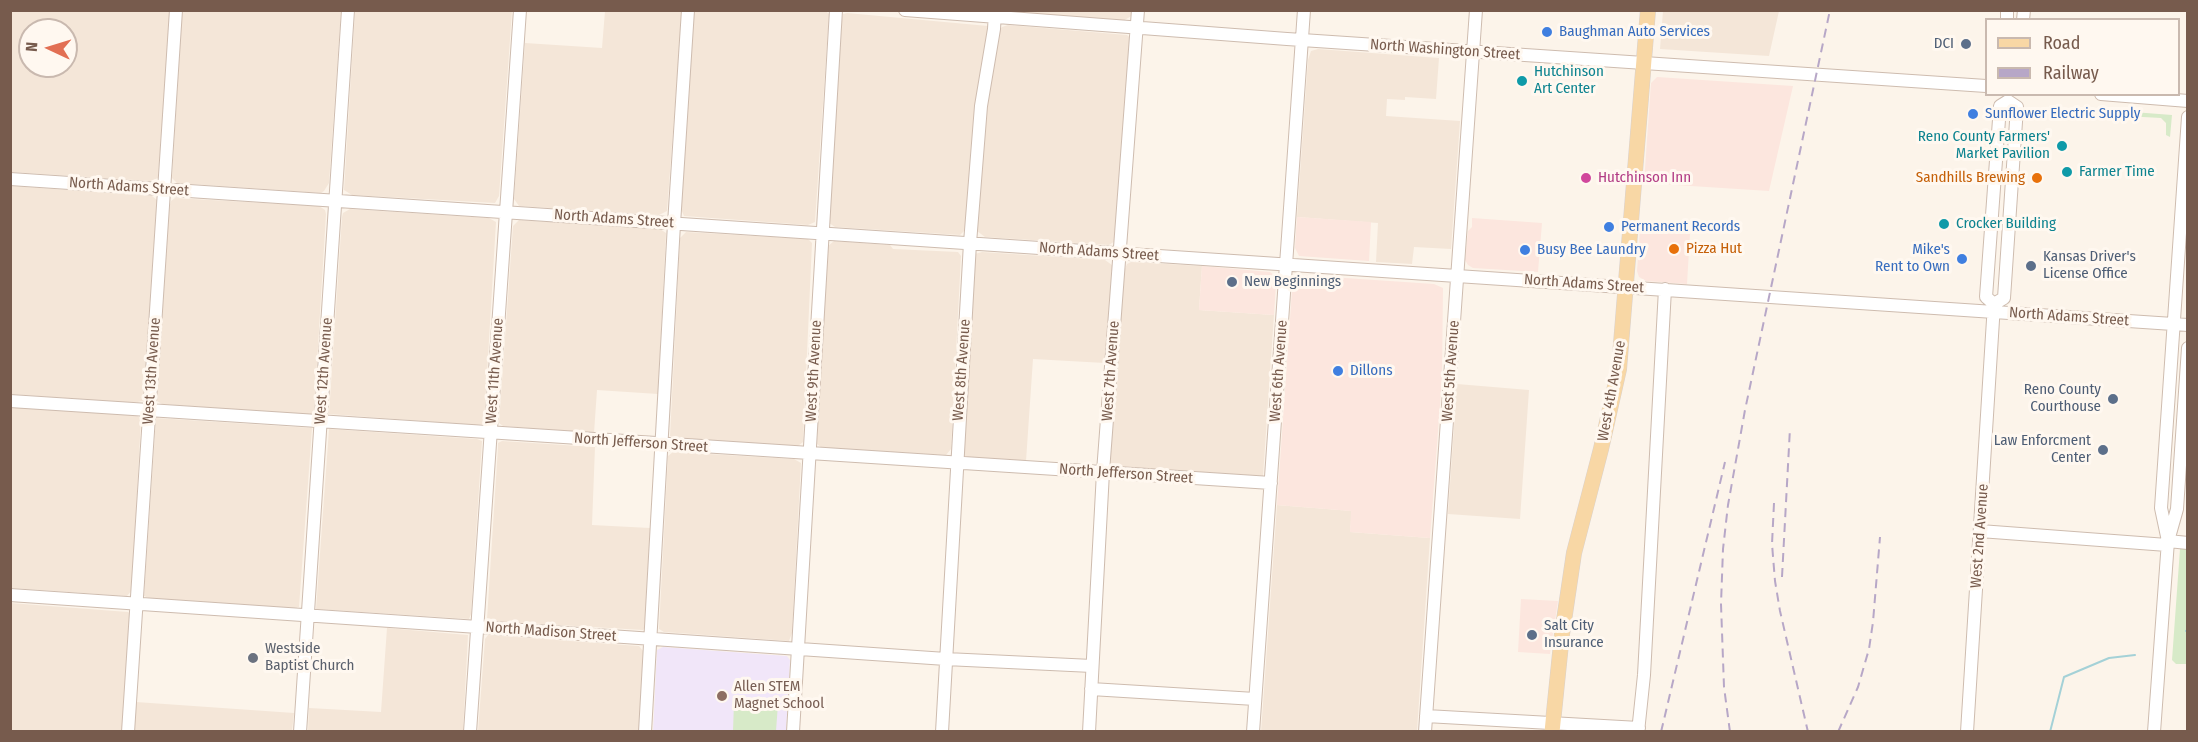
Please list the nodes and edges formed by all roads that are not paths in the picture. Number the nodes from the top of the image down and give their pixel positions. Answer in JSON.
{"nodes":[{"id":1,"x":176,"y":10,"type":"edge"},
{"id":2,"x":348,"y":10,"type":"edge"},
{"id":3,"x":519,"y":10,"type":"edge"},
{"id":4,"x":688,"y":10,"type":"edge"},
{"id":5,"x":836,"y":10,"type":"edge"},
{"id":6,"x":905,"y":10,"type":"edge"},
{"id":7,"x":1138,"y":10,"type":"edge"},
{"id":8,"x":1304,"y":10,"type":"edge"},
{"id":9,"x":1476,"y":10,"type":"edge"},
{"id":10,"x":1647,"y":10,"type":"edge"},
{"id":11,"x":995,"y":14,"type":"edge"},
{"id":12,"x":1137,"y":28,"type":"junction"},
{"id":13,"x":1302,"y":40,"type":"junction"},
{"id":14,"x":1473,"y":52,"type":"junction"},
{"id":15,"x":1644,"y":63,"type":"junction"},
{"id":16,"x":1985,"y":86,"type":"edge"},
{"id":17,"x":2125,"y":96,"type":"edge"},
{"id":18,"x":2009,"y":98,"type":"edge"},
{"id":19,"x":2187,"y":101,"type":"edge"},
{"id":20,"x":2187,"y":117,"type":"edge"},
{"id":21,"x":10,"y":179,"type":"edge"},
{"id":22,"x":164,"y":189,"type":"junction"},
{"id":23,"x":335,"y":201,"type":"junction"},
{"id":24,"x":506,"y":212,"type":"junction"},
{"id":25,"x":674,"y":224,"type":"junction"},
{"id":26,"x":822,"y":233,"type":"junction"},
{"id":27,"x":970,"y":243,"type":"junction"},
{"id":28,"x":1119,"y":253,"type":"junction"},
{"id":29,"x":1286,"y":265,"type":"junction"},
{"id":30,"x":1457,"y":276,"type":"junction"},
{"id":31,"x":1626,"y":287,"type":"junction"},
{"id":32,"x":1665,"y":289,"type":"junction"},
{"id":33,"x":1994,"y":308,"type":"junction"},
{"id":34,"x":2174,"y":324,"type":"junction"},
{"id":35,"x":2187,"y":325,"type":"edge"},
{"id":36,"x":2187,"y":348,"type":"edge"},
{"id":37,"x":10,"y":401,"type":"edge"},
{"id":38,"x":150,"y":410,"type":"junction"},
{"id":39,"x":320,"y":422,"type":"junction"},
{"id":40,"x":491,"y":433,"type":"junction"},
{"id":41,"x":662,"y":444,"type":"junction"},
{"id":42,"x":809,"y":454,"type":"junction"},
{"id":43,"x":956,"y":463,"type":"junction"},
{"id":44,"x":1103,"y":472,"type":"junction"},
{"id":45,"x":1271,"y":483,"type":"junction"},
{"id":46,"x":1980,"y":531,"type":"junction"},
{"id":47,"x":2167,"y":543,"type":"junction"},
{"id":48,"x":2187,"y":543,"type":"edge"},
{"id":49,"x":10,"y":595,"type":"edge"},
{"id":50,"x":136,"y":604,"type":"junction"},
{"id":51,"x":307,"y":616,"type":"junction"},
{"id":52,"x":478,"y":627,"type":"junction"},
{"id":53,"x":651,"y":639,"type":"junction"},
{"id":54,"x":798,"y":649,"type":"junction"},
{"id":55,"x":946,"y":659,"type":"junction"},
{"id":56,"x":1092,"y":666,"type":"junction"},
{"id":57,"x":1091,"y":689,"type":"junction"},
{"id":58,"x":1255,"y":699,"type":"junction"},
{"id":59,"x":1426,"y":716,"type":"junction"},
{"id":60,"x":1553,"y":728,"type":"edge"},
{"id":61,"x":1639,"y":730,"type":"edge"},
{"id":62,"x":128,"y":732,"type":"edge"},
{"id":63,"x":300,"y":732,"type":"edge"},
{"id":64,"x":470,"y":732,"type":"edge"},
{"id":65,"x":645,"y":732,"type":"edge"},
{"id":66,"x":793,"y":732,"type":"edge"},
{"id":67,"x":942,"y":732,"type":"edge"},
{"id":68,"x":1089,"y":732,"type":"edge"},
{"id":69,"x":1253,"y":732,"type":"edge"},
{"id":70,"x":1425,"y":732,"type":"edge"},
{"id":71,"x":1967,"y":732,"type":"edge"},
{"id":72,"x":2154,"y":732,"type":"edge"}],
"edges":[{"from":1,"to":22,"type":"street","name":"West 13th Avenue"},
{"from":2,"to":23,"type":"street","name":"West 12th Avenue"},
{"from":3,"to":24,"type":"street","name":"West 11th Avenue"},
{"from":4,"to":25,"type":"street"},
{"from":5,"to":26,"type":"street","name":"West 9th Avenue"},
{"from":6,"to":11,"type":"street","name":"North Washington Street"},
{"from":7,"to":12,"type":"street","name":"West 7th Avenue"},
{"from":8,"to":13,"type":"street","name":"West 6th Avenue"},
{"from":9,"to":14,"type":"street","name":"West 5th Avenue"},
{"from":10,"to":15,"type":"main road","name":"West 4th Avenue"},
{"from":11,"to":12,"type":"street","name":"North Washington Street"},
{"from":11,"to":27,"type":"street","name":"West 8th Avenue"},
{"from":12,"to":13,"type":"street","name":"North Washington Street"},
{"from":12,"to":28,"type":"street","name":"West 7th Avenue"},
{"from":13,"to":14,"type":"street","name":"North Washington Street"},
{"from":13,"to":29,"type":"street","name":"West 6th Avenue"},
{"from":14,"to":15,"type":"street","name":"North Washington Street"},
{"from":14,"to":30,"type":"street","name":"West 5th Avenue"},
{"from":15,"to":16,"type":"street","name":"North Washington Street"},
{"from":15,"to":31,"type":"main road","name":"West 4th Avenue"},
{"from":17,"to":19,"type":"street"},
{"from":18,"to":33,"type":"street","name":"West 2nd Avenue"},
{"from":18,"to":33,"type":"street","name":"West 2nd Avenue"},
{"from":20,"to":34,"type":"street"},
{"from":21,"to":22,"type":"street","name":"North Adams Street"},
{"from":22,"to":23,"type":"street","name":"North Adams Street"},
{"from":22,"to":38,"type":"street","name":"West 13th Avenue"},
{"from":23,"to":24,"type":"street","name":"North Adams Street"},
{"from":23,"to":39,"type":"street","name":"West 12th Avenue"},
{"from":24,"to":25,"type":"street","name":"North Adams Street"},
{"from":24,"to":40,"type":"street","name":"West 11th Avenue"},
{"from":25,"to":26,"type":"street","name":"North Adams Street"},
{"from":25,"to":41,"type":"street"},
{"from":26,"to":27,"type":"street","name":"North Adams Street"},
{"from":26,"to":42,"type":"street","name":"West 9th Avenue"},
{"from":27,"to":28,"type":"street","name":"North Adams Street"},
{"from":27,"to":43,"type":"street","name":"West 8th Avenue"},
{"from":28,"to":29,"type":"street","name":"North Adams Street"},
{"from":28,"to":44,"type":"street","name":"West 7th Avenue"},
{"from":29,"to":30,"type":"street","name":"North Adams Street"},
{"from":29,"to":45,"type":"street","name":"West 6th Avenue"},
{"from":30,"to":31,"type":"street","name":"North Adams Street"},
{"from":30,"to":59,"type":"street","name":"West 5th Avenue"},
{"from":31,"to":32,"type":"street","name":"North Adams Street"},
{"from":31,"to":60,"type":"main road","name":"West 4th Avenue"},
{"from":32,"to":33,"type":"street","name":"North Adams Street"},
{"from":32,"to":61,"type":"street"},
{"from":33,"to":34,"type":"street","name":"North Adams Street"},
{"from":33,"to":46,"type":"street","name":"West 2nd Avenue"},
{"from":34,"to":35,"type":"street","name":"North Adams Street"},
{"from":34,"to":47,"type":"street"},
{"from":36,"to":47,"type":"street"},
{"from":37,"to":38,"type":"street","name":"North Jefferson Street"},
{"from":38,"to":39,"type":"street","name":"North Jefferson Street"},
{"from":38,"to":50,"type":"street","name":"West 13th Avenue"},
{"from":39,"to":40,"type":"street","name":"North Jefferson Street"},
{"from":39,"to":51,"type":"street","name":"West 12th Avenue"},
{"from":40,"to":41,"type":"street","name":"North Jefferson Street"},
{"from":40,"to":52,"type":"street","name":"West 11th Avenue"},
{"from":41,"to":42,"type":"street","name":"North Jefferson Street"},
{"from":41,"to":53,"type":"street"},
{"from":42,"to":43,"type":"street","name":"North Jefferson Street"},
{"from":42,"to":54,"type":"street","name":"West 9th Avenue"},
{"from":43,"to":44,"type":"street","name":"North Jefferson Street"},
{"from":43,"to":55,"type":"street","name":"West 8th Avenue"},
{"from":44,"to":45,"type":"street","name":"North Jefferson Street"},
{"from":44,"to":56,"type":"street","name":"West 7th Avenue"},
{"from":45,"to":58,"type":"street","name":"West 6th Avenue"},
{"from":46,"to":47,"type":"street"},
{"from":46,"to":71,"type":"street","name":"West 2nd Avenue"},
{"from":47,"to":48,"type":"street"},
{"from":47,"to":72,"type":"street"},
{"from":49,"to":50,"type":"street","name":"North Madison Street"},
{"from":50,"to":51,"type":"street","name":"North Madison Street"},
{"from":50,"to":62,"type":"street","name":"West 13th Avenue"},
{"from":51,"to":52,"type":"street","name":"North Madison Street"},
{"from":51,"to":63,"type":"street","name":"West 12th Avenue"},
{"from":52,"to":53,"type":"street","name":"North Madison Street"},
{"from":52,"to":64,"type":"street","name":"West 11th Avenue"},
{"from":53,"to":54,"type":"street","name":"North Madison Street"},
{"from":53,"to":65,"type":"street"},
{"from":54,"to":55,"type":"street","name":"North Madison Street"},
{"from":54,"to":66,"type":"street","name":"West 9th Avenue"},
{"from":55,"to":56,"type":"street","name":"North Madison Street"},
{"from":55,"to":67,"type":"street","name":"West 8th Avenue"},
{"from":56,"to":57,"type":"street","name":"West 7th Avenue"},
{"from":57,"to":58,"type":"street"},
{"from":57,"to":68,"type":"street","name":"West 7th Avenue"},
{"from":58,"to":69,"type":"street","name":"West 6th Avenue"},
{"from":59,"to":60,"type":"street"},
{"from":59,"to":70,"type":"street","name":"West 5th Avenue"},
{"from":60,"to":61,"type":"street"}]}
